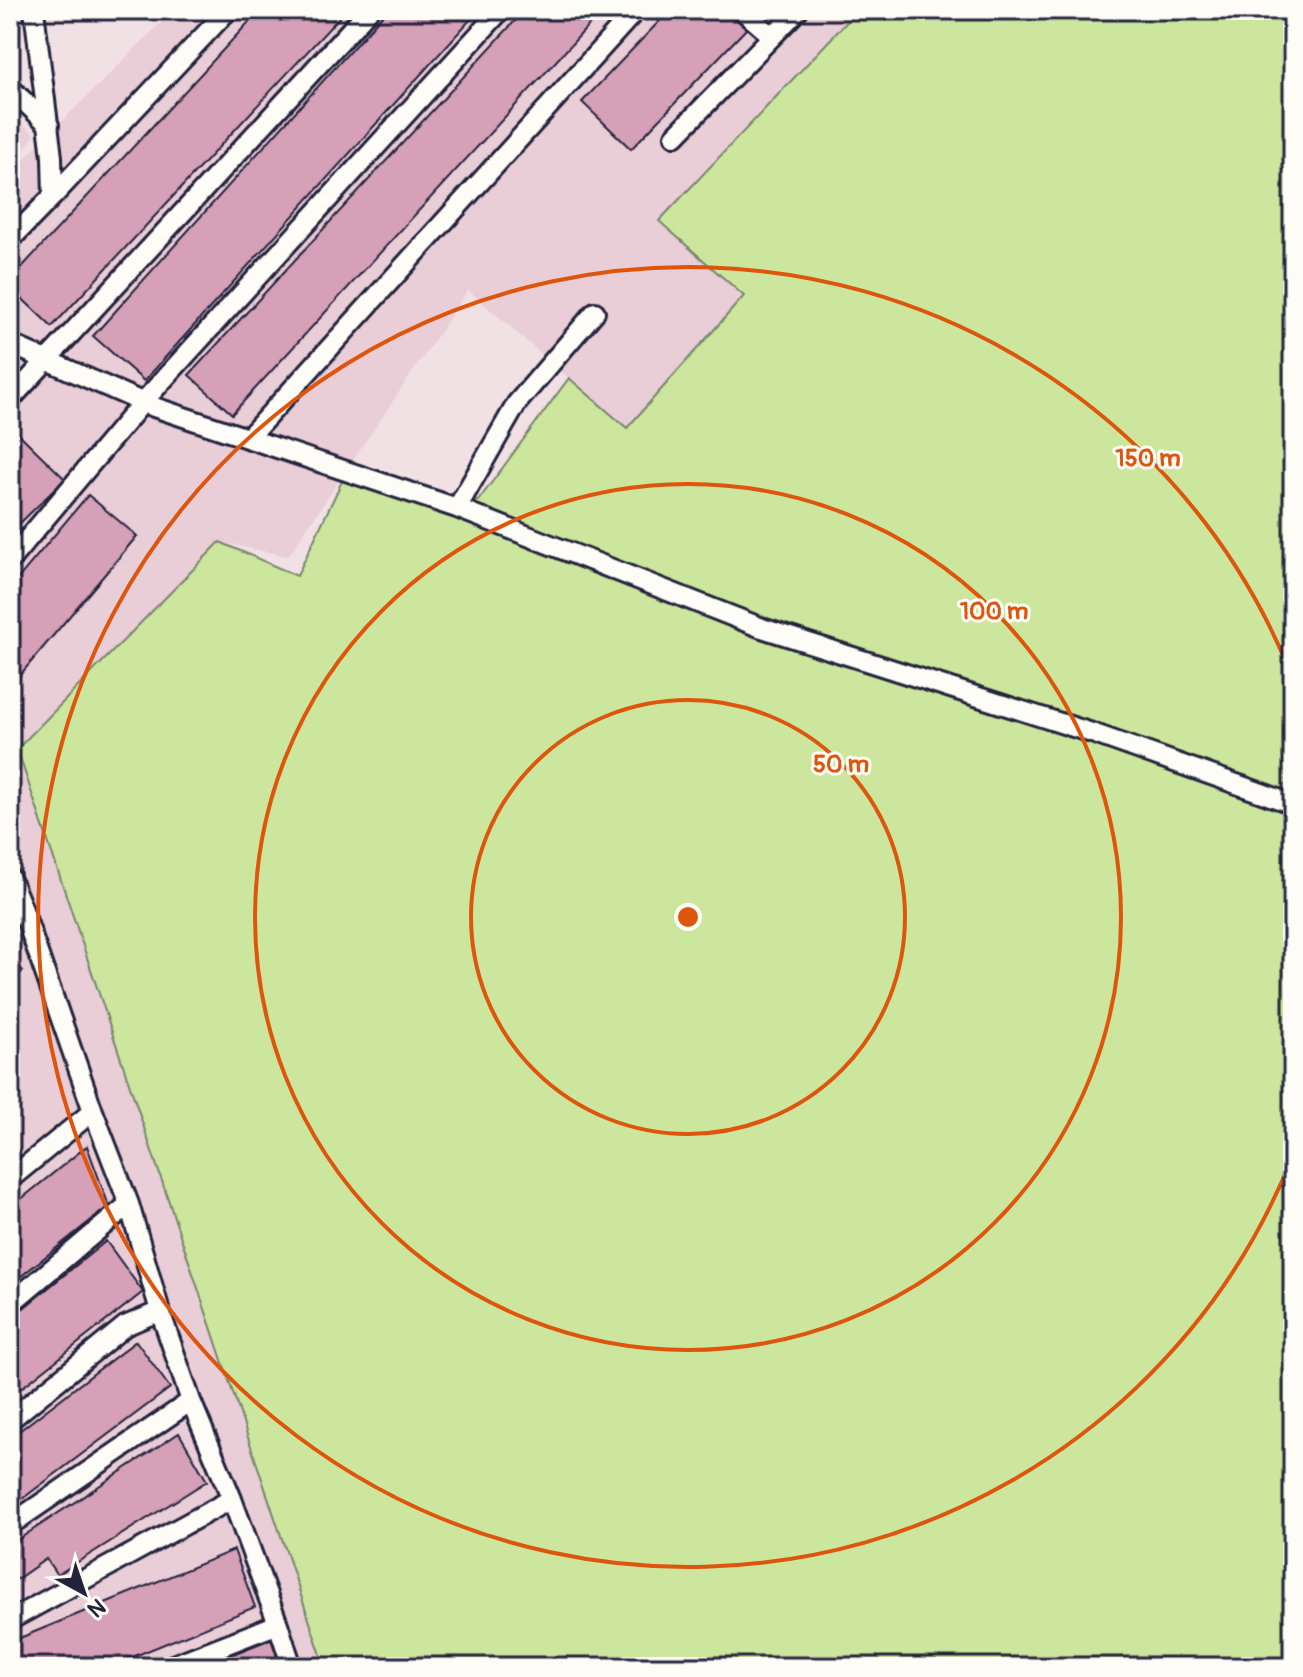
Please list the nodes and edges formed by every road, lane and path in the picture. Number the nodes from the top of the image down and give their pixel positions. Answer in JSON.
{"nodes":[{"id":1,"x":34,"y":10,"type":"edge"},
{"id":2,"x":228,"y":10,"type":"edge"},
{"id":3,"x":369,"y":10,"type":"edge"},
{"id":4,"x":501,"y":10,"type":"edge"},
{"id":5,"x":636,"y":10,"type":"edge"},
{"id":6,"x":742,"y":10,"type":"edge"},
{"id":7,"x":798,"y":10,"type":"edge"},
{"id":8,"x":772,"y":36,"type":"junction"},
{"id":9,"x":10,"y":88,"type":"edge"},
{"id":10,"x":49,"y":125,"type":"junction"},
{"id":11,"x":675,"y":136,"type":"dead end"},
{"id":12,"x":53,"y":196,"type":"junction"},
{"id":13,"x":10,"y":240,"type":"edge"},
{"id":14,"x":595,"y":312,"type":"dead end"},
{"id":15,"x":10,"y":344,"type":"edge"},
{"id":16,"x":49,"y":361,"type":"junction"},
{"id":17,"x":10,"y":400,"type":"edge"},
{"id":18,"x":143,"y":402,"type":"junction"},
{"id":19,"x":248,"y":438,"type":"junction"},
{"id":20,"x":457,"y":508,"type":"junction"},
{"id":21,"x":10,"y":560,"type":"edge"},
{"id":22,"x":1293,"y":804,"type":"edge"},
{"id":23,"x":10,"y":878,"type":"edge"},
{"id":24,"x":16,"y":912,"type":"edge"},
{"id":25,"x":93,"y":1111,"type":"junction"},
{"id":26,"x":10,"y":1179,"type":"edge"},
{"id":27,"x":129,"y":1204,"type":"junction"},
{"id":28,"x":10,"y":1304,"type":"edge"},
{"id":29,"x":160,"y":1311,"type":"junction"},
{"id":30,"x":191,"y":1401,"type":"junction"},
{"id":31,"x":10,"y":1420,"type":"edge"},
{"id":32,"x":232,"y":1499,"type":"junction"},
{"id":33,"x":10,"y":1525,"type":"edge"},
{"id":34,"x":10,"y":1620,"type":"edge"},
{"id":35,"x":278,"y":1624,"type":"junction"},
{"id":36,"x":168,"y":1667,"type":"edge"},
{"id":37,"x":292,"y":1667,"type":"edge"}],
"edges":[{"from":1,"to":10,"type":"lane"},
{"from":2,"to":12,"type":"lane"},
{"from":3,"to":16,"type":"lane"},
{"from":4,"to":18,"type":"lane"},
{"from":5,"to":19,"type":"lane"},
{"from":6,"to":8,"type":"lane"},
{"from":7,"to":8,"type":"lane"},
{"from":8,"to":11,"type":"lane"},
{"from":9,"to":10,"type":"lane"},
{"from":10,"to":12,"type":"lane"},
{"from":12,"to":13,"type":"lane"},
{"from":14,"to":20,"type":"lane"},
{"from":15,"to":16,"type":"lane"},
{"from":16,"to":17,"type":"lane"},
{"from":16,"to":18,"type":"lane"},
{"from":18,"to":19,"type":"lane"},
{"from":18,"to":21,"type":"lane"},
{"from":19,"to":20,"type":"lane"},
{"from":20,"to":22,"type":"lane"},
{"from":23,"to":24,"type":"lane"},
{"from":24,"to":25,"type":"lane"},
{"from":25,"to":26,"type":"lane"},
{"from":25,"to":27,"type":"lane"},
{"from":27,"to":28,"type":"lane"},
{"from":27,"to":29,"type":"lane"},
{"from":29,"to":30,"type":"lane"},
{"from":29,"to":31,"type":"lane"},
{"from":30,"to":32,"type":"lane"},
{"from":30,"to":33,"type":"lane"},
{"from":32,"to":34,"type":"lane"},
{"from":32,"to":35,"type":"lane"},
{"from":35,"to":36,"type":"lane"},
{"from":35,"to":37,"type":"lane"}]}
